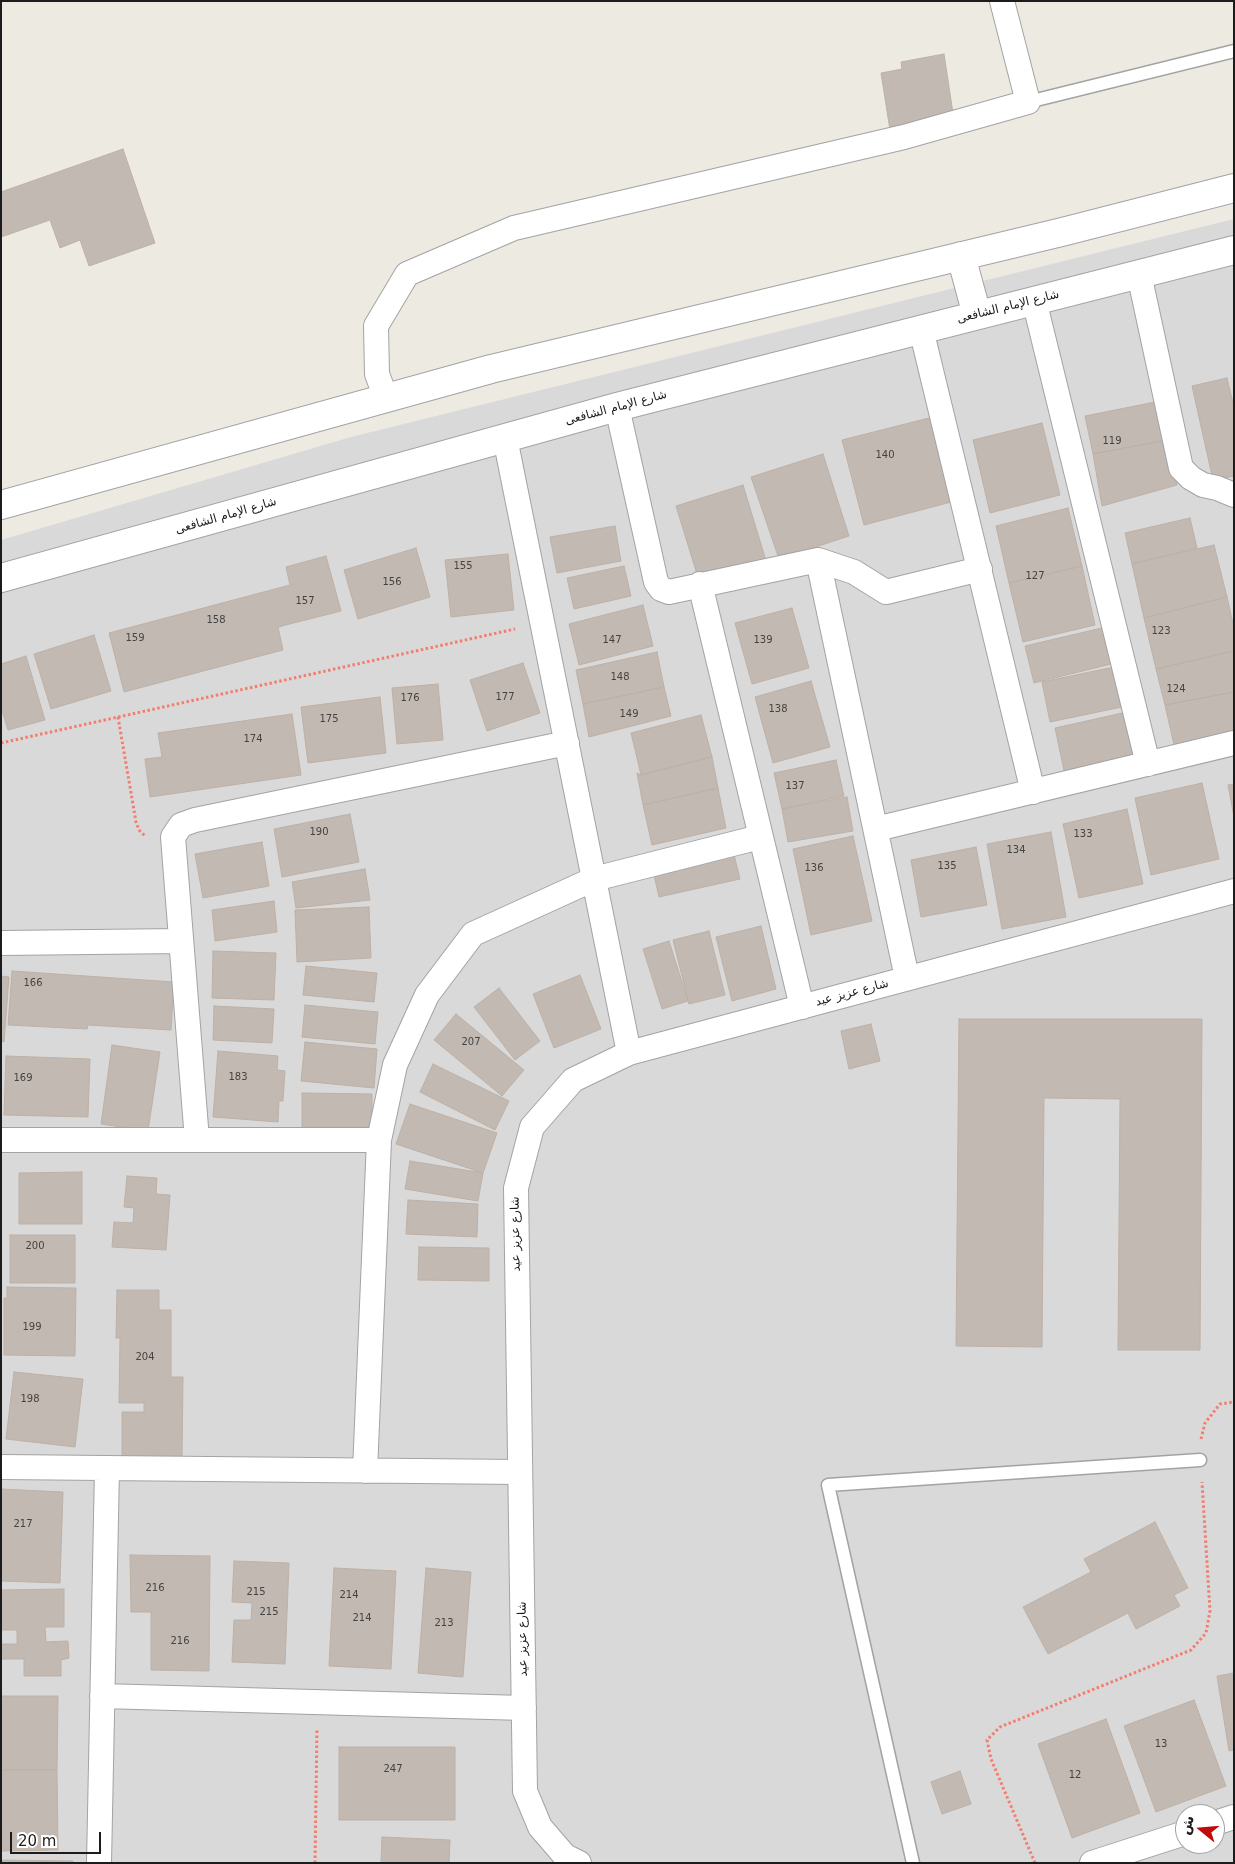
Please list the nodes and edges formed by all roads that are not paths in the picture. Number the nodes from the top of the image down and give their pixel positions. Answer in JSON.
{"nodes":[{"id":1,"x":1002,"y":1,"type":"edge"},
{"id":2,"x":1234,"y":52,"type":"edge"},
{"id":3,"x":1028,"y":102,"type":"junction"},
{"id":4,"x":1234,"y":188,"type":"edge"},
{"id":5,"x":1234,"y":250,"type":"edge"},
{"id":6,"x":961,"y":256,"type":"junction"},
{"id":7,"x":1139,"y":274,"type":"junction"},
{"id":8,"x":1034,"y":300,"type":"junction"},
{"id":9,"x":977,"y":315,"type":"junction"},
{"id":10,"x":922,"y":329,"type":"junction"},
{"id":11,"x":386,"y":398,"type":"junction"},
{"id":12,"x":617,"y":407,"type":"junction"},
{"id":13,"x":505,"y":438,"type":"junction"},
{"id":14,"x":1234,"y":495,"type":"edge"},
{"id":15,"x":1,"y":505,"type":"edge"},
{"id":16,"x":818,"y":560,"type":"junction"},
{"id":17,"x":980,"y":569,"type":"junction"},
{"id":18,"x":1,"y":578,"type":"edge"},
{"id":19,"x":700,"y":584,"type":"junction"},
{"id":20,"x":567,"y":743,"type":"junction"},
{"id":21,"x":1234,"y":743,"type":"edge"},
{"id":22,"x":1148,"y":764,"type":"junction"},
{"id":23,"x":1033,"y":792,"type":"junction"},
{"id":24,"x":876,"y":829,"type":"junction"},
{"id":25,"x":760,"y":837,"type":"junction"},
{"id":26,"x":594,"y":879,"type":"junction"},
{"id":27,"x":1234,"y":891,"type":"edge"},
{"id":28,"x":181,"y":940,"type":"junction"},
{"id":29,"x":1,"y":943,"type":"edge"},
{"id":30,"x":907,"y":978,"type":"junction"},
{"id":31,"x":802,"y":1007,"type":"junction"},
{"id":32,"x":629,"y":1053,"type":"junction"},
{"id":33,"x":1,"y":1140,"type":"edge"},
{"id":34,"x":197,"y":1140,"type":"junction"},
{"id":35,"x":379,"y":1140,"type":"junction"},
{"id":36,"x":1200,"y":1460,"type":"road end"},
{"id":37,"x":1,"y":1467,"type":"edge"},
{"id":38,"x":107,"y":1468,"type":"junction"},
{"id":39,"x":365,"y":1471,"type":"junction"},
{"id":40,"x":520,"y":1472,"type":"junction"},
{"id":41,"x":102,"y":1696,"type":"junction"},
{"id":42,"x":524,"y":1708,"type":"junction"},
{"id":43,"x":1175,"y":1836,"type":"edge"},
{"id":44,"x":99,"y":1863,"type":"edge"},
{"id":45,"x":579,"y":1863,"type":"edge"},
{"id":46,"x":913,"y":1863,"type":"edge"},
{"id":47,"x":1092,"y":1863,"type":"edge"}],
"edges":[{"from":1,"to":3,"type":"street"},
{"from":2,"to":3,"type":"lane"},
{"from":3,"to":11,"type":"street"},
{"from":4,"to":6,"type":"street"},
{"from":5,"to":7,"type":"street","name":"شارع الإمام الشافعى"},
{"from":6,"to":9,"type":"street"},
{"from":6,"to":11,"type":"street"},
{"from":7,"to":8,"type":"street","name":"شارع الإمام الشافعى"},
{"from":7,"to":14,"type":"street"},
{"from":8,"to":9,"type":"street","name":"شارع الإمام الشافعى"},
{"from":8,"to":22,"type":"street"},
{"from":9,"to":10,"type":"street","name":"شارع الإمام الشافعى"},
{"from":10,"to":12,"type":"street","name":"شارع الإمام الشافعى"},
{"from":10,"to":17,"type":"street"},
{"from":11,"to":15,"type":"street"},
{"from":12,"to":13,"type":"street","name":"شارع الإمام الشافعى"},
{"from":12,"to":19,"type":"street"},
{"from":13,"to":18,"type":"street","name":"شارع الإمام الشافعى"},
{"from":13,"to":20,"type":"street"},
{"from":16,"to":17,"type":"street"},
{"from":16,"to":19,"type":"street"},
{"from":16,"to":24,"type":"street"},
{"from":17,"to":23,"type":"street"},
{"from":19,"to":25,"type":"street"},
{"from":20,"to":26,"type":"street"},
{"from":20,"to":28,"type":"street"},
{"from":21,"to":22,"type":"street"},
{"from":22,"to":23,"type":"street"},
{"from":23,"to":24,"type":"street"},
{"from":24,"to":30,"type":"street"},
{"from":25,"to":26,"type":"street"},
{"from":25,"to":31,"type":"street"},
{"from":26,"to":32,"type":"street"},
{"from":26,"to":35,"type":"street"},
{"from":27,"to":30,"type":"street","name":"شارع عزيز عيد"},
{"from":28,"to":29,"type":"street"},
{"from":28,"to":34,"type":"street"},
{"from":30,"to":31,"type":"street","name":"شارع عزيز عيد"},
{"from":31,"to":32,"type":"street","name":"شارع عزيز عيد"},
{"from":32,"to":40,"type":"street","name":"شارع عزيز عيد"},
{"from":33,"to":34,"type":"street"},
{"from":34,"to":35,"type":"street"},
{"from":35,"to":39,"type":"street"},
{"from":36,"to":46,"type":"lane"},
{"from":37,"to":38,"type":"street"},
{"from":38,"to":39,"type":"street"},
{"from":38,"to":41,"type":"street"},
{"from":39,"to":40,"type":"street"},
{"from":40,"to":42,"type":"street","name":"شارع عزيز عيد"},
{"from":41,"to":42,"type":"street"},
{"from":41,"to":44,"type":"street"},
{"from":42,"to":45,"type":"street","name":"شارع عزيز عيد"},
{"from":43,"to":47,"type":"street"}]}
